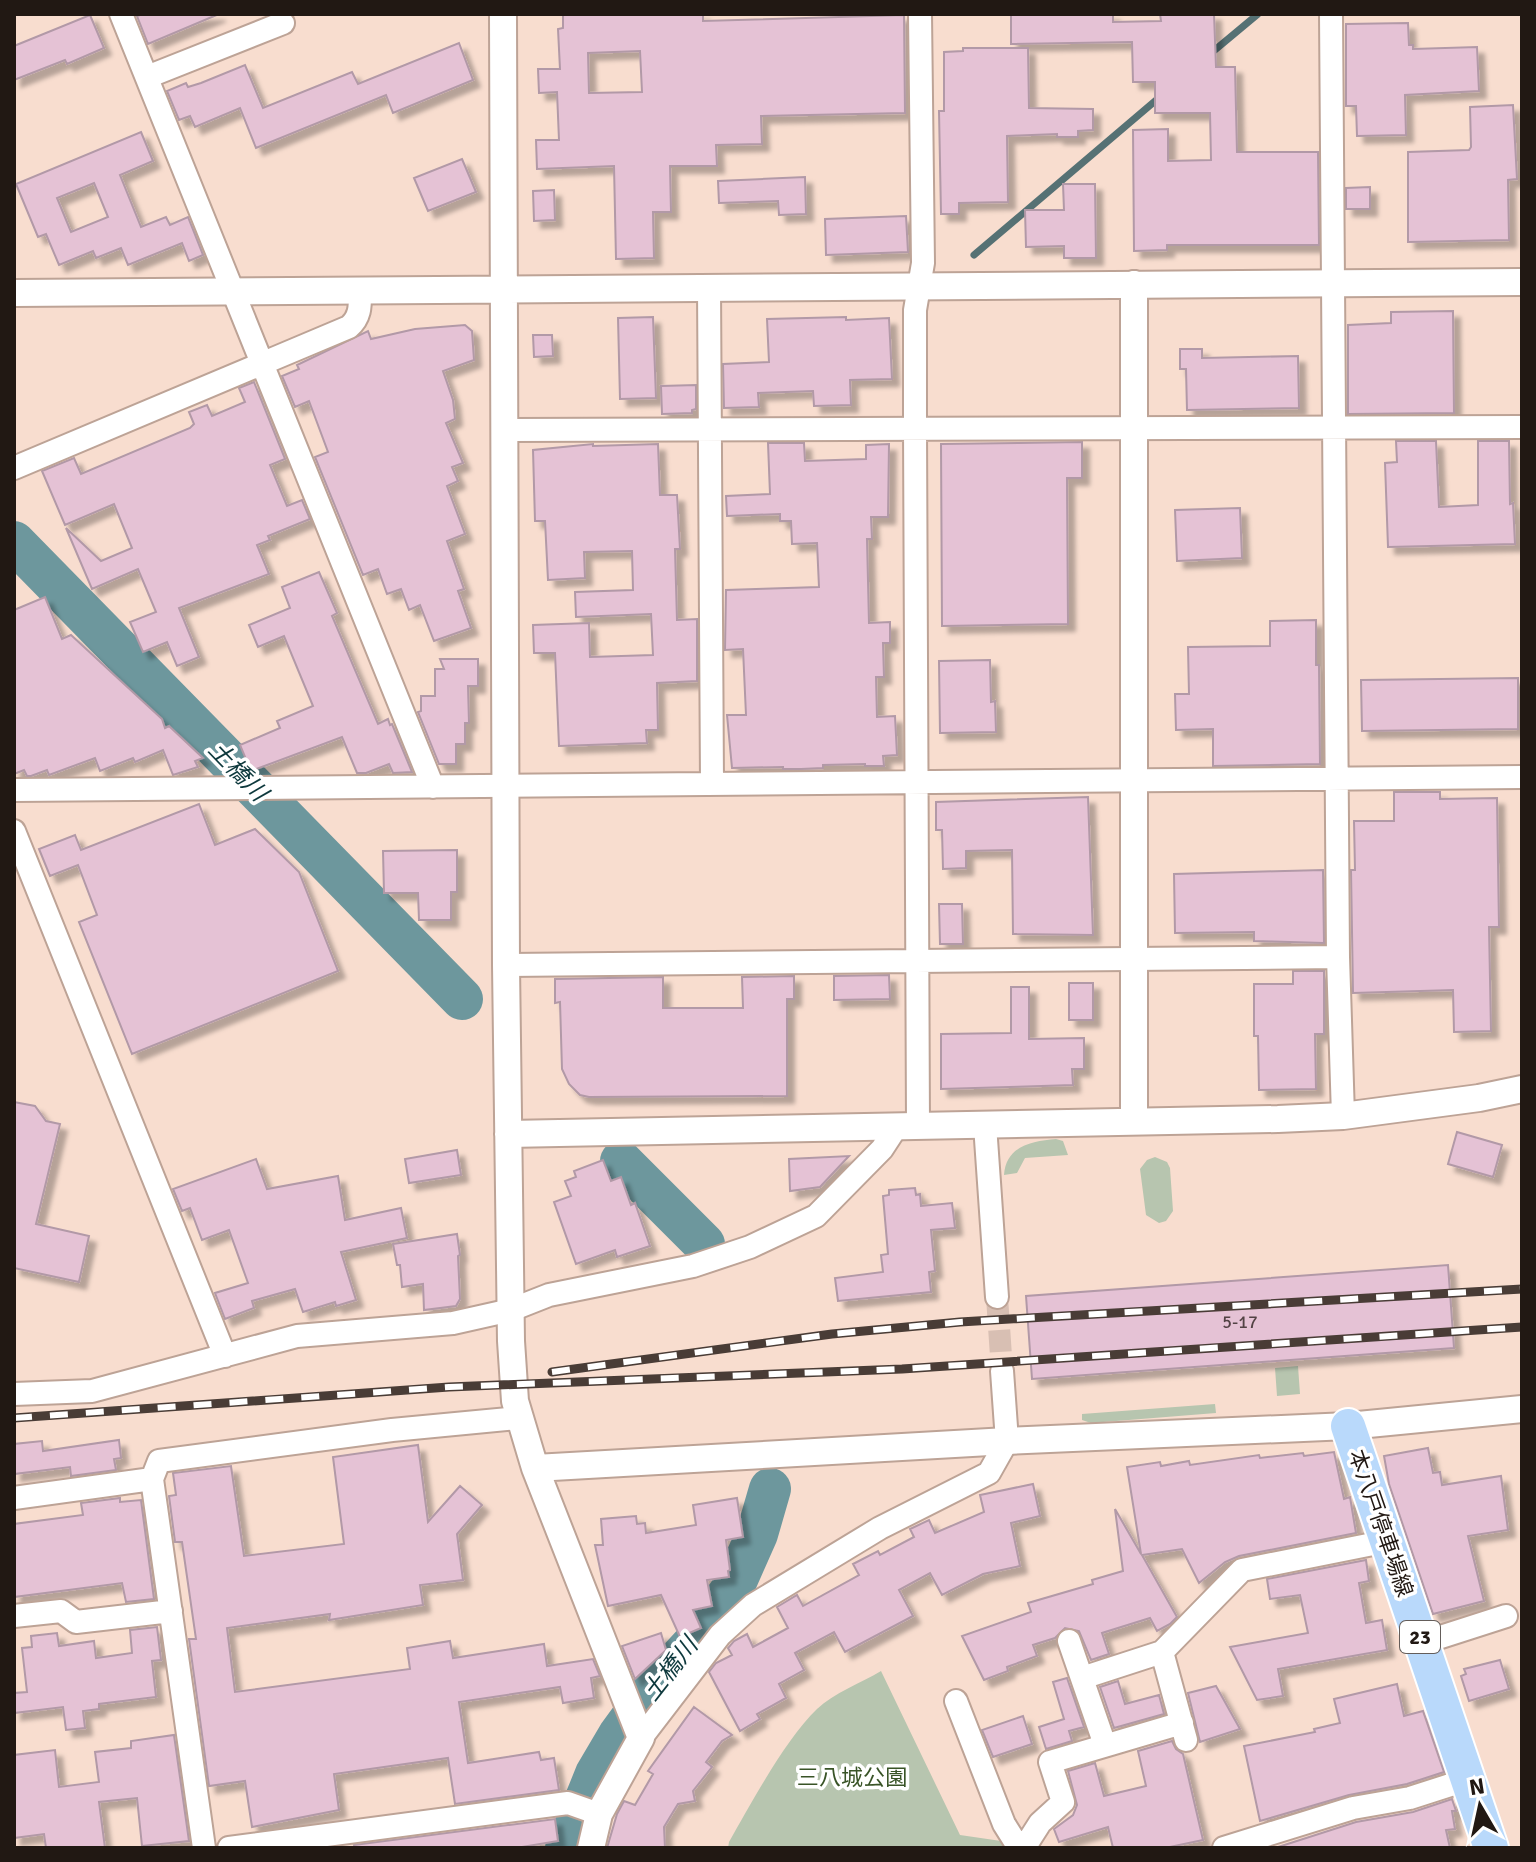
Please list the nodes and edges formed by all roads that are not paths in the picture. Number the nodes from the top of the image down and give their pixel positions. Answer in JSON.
{"nodes":[{"id":1,"x":121,"y":14,"type":"edge"},
{"id":2,"x":503,"y":14,"type":"edge"},
{"id":3,"x":920,"y":14,"type":"edge"},
{"id":4,"x":1331,"y":14,"type":"edge"},
{"id":5,"x":283,"y":23,"type":"dead end"},
{"id":6,"x":147,"y":77,"type":"junction"},
{"id":7,"x":1522,"y":282,"type":"edge"},
{"id":8,"x":1134,"y":284,"type":"junction"},
{"id":9,"x":919,"y":285,"type":"junction"},
{"id":10,"x":1333,"y":285,"type":"junction"},
{"id":11,"x":709,"y":287,"type":"junction"},
{"id":12,"x":504,"y":289,"type":"junction"},
{"id":13,"x":234,"y":290,"type":"junction"},
{"id":14,"x":360,"y":290,"type":"junction"},
{"id":15,"x":14,"y":293,"type":"edge"},
{"id":16,"x":264,"y":364,"type":"junction"},
{"id":17,"x":915,"y":427,"type":"junction"},
{"id":18,"x":1522,"y":427,"type":"edge"},
{"id":19,"x":710,"y":428,"type":"junction"},
{"id":20,"x":1134,"y":428,"type":"junction"},
{"id":21,"x":1332,"y":429,"type":"junction"},
{"id":22,"x":504,"y":430,"type":"junction"},
{"id":23,"x":14,"y":468,"type":"edge"},
{"id":24,"x":1522,"y":777,"type":"edge"},
{"id":25,"x":1338,"y":779,"type":"junction"},
{"id":26,"x":1134,"y":781,"type":"junction"},
{"id":27,"x":916,"y":782,"type":"junction"},
{"id":28,"x":712,"y":784,"type":"junction"},
{"id":29,"x":505,"y":786,"type":"junction"},
{"id":30,"x":433,"y":787,"type":"junction"},
{"id":31,"x":14,"y":790,"type":"edge"},
{"id":32,"x":14,"y":831,"type":"edge"},
{"id":33,"x":1338,"y":957,"type":"junction"},
{"id":34,"x":1134,"y":959,"type":"junction"},
{"id":35,"x":916,"y":961,"type":"junction"},
{"id":36,"x":506,"y":965,"type":"junction"},
{"id":37,"x":1522,"y":1089,"type":"edge"},
{"id":38,"x":1343,"y":1116,"type":"junction"},
{"id":39,"x":1134,"y":1120,"type":"junction"},
{"id":40,"x":985,"y":1125,"type":"junction"},
{"id":41,"x":908,"y":1126,"type":"junction"},
{"id":42,"x":508,"y":1134,"type":"junction"},
{"id":43,"x":997,"y":1297,"type":"tunnel mouth"},
{"id":44,"x":511,"y":1310,"type":"junction"},
{"id":45,"x":225,"y":1356,"type":"junction"},
{"id":46,"x":1002,"y":1371,"type":"tunnel mouth"},
{"id":47,"x":14,"y":1394,"type":"edge"},
{"id":48,"x":1522,"y":1409,"type":"edge"},
{"id":49,"x":518,"y":1418,"type":"junction"},
{"id":50,"x":1348,"y":1426,"type":"junction"},
{"id":51,"x":1007,"y":1441,"type":"junction"},
{"id":52,"x":535,"y":1468,"type":"junction"},
{"id":53,"x":152,"y":1479,"type":"junction"},
{"id":54,"x":14,"y":1498,"type":"edge"},
{"id":55,"x":1388,"y":1541,"type":"junction"},
{"id":56,"x":171,"y":1611,"type":"junction"},
{"id":57,"x":14,"y":1616,"type":"edge"},
{"id":58,"x":1506,"y":1616,"type":"dead end"},
{"id":59,"x":1069,"y":1641,"type":"dead end"},
{"id":60,"x":1422,"y":1643,"type":"junction"},
{"id":61,"x":1162,"y":1652,"type":"junction"},
{"id":62,"x":1082,"y":1678,"type":"junction"},
{"id":63,"x":956,"y":1701,"type":"dead end"},
{"id":64,"x":641,"y":1738,"type":"junction"},
{"id":65,"x":1105,"y":1745,"type":"junction"},
{"id":66,"x":1469,"y":1779,"type":"junction"},
{"id":67,"x":599,"y":1814,"type":"junction"},
{"id":68,"x":1263,"y":1842,"type":"edge"},
{"id":69,"x":204,"y":1848,"type":"edge"},
{"id":70,"x":229,"y":1848,"type":"edge"},
{"id":71,"x":591,"y":1848,"type":"edge"},
{"id":72,"x":1021,"y":1848,"type":"edge"},
{"id":73,"x":1224,"y":1848,"type":"edge"},
{"id":74,"x":1491,"y":1848,"type":"edge"}],
"edges":[{"from":1,"to":6,"type":"street"},
{"from":2,"to":12,"type":"street"},
{"from":3,"to":9,"type":"street"},
{"from":4,"to":10,"type":"street"},
{"from":5,"to":6,"type":"street"},
{"from":6,"to":13,"type":"street"},
{"from":7,"to":10,"type":"street"},
{"from":8,"to":9,"type":"street"},
{"from":8,"to":10,"type":"street"},
{"from":8,"to":20,"type":"street"},
{"from":9,"to":11,"type":"street"},
{"from":9,"to":17,"type":"street"},
{"from":10,"to":21,"type":"street"},
{"from":11,"to":12,"type":"street"},
{"from":11,"to":19,"type":"street"},
{"from":12,"to":14,"type":"street"},
{"from":12,"to":22,"type":"street"},
{"from":13,"to":14,"type":"street"},
{"from":13,"to":15,"type":"street"},
{"from":13,"to":16,"type":"street"},
{"from":14,"to":16,"type":"street"},
{"from":16,"to":23,"type":"street"},
{"from":16,"to":30,"type":"street"},
{"from":17,"to":19,"type":"street"},
{"from":17,"to":20,"type":"street"},
{"from":17,"to":27,"type":"street"},
{"from":18,"to":21,"type":"street"},
{"from":19,"to":22,"type":"street"},
{"from":19,"to":28,"type":"street"},
{"from":20,"to":21,"type":"street"},
{"from":20,"to":26,"type":"street"},
{"from":21,"to":25,"type":"street"},
{"from":22,"to":29,"type":"street"},
{"from":24,"to":25,"type":"street"},
{"from":25,"to":26,"type":"street"},
{"from":25,"to":33,"type":"street"},
{"from":26,"to":27,"type":"street"},
{"from":26,"to":34,"type":"street"},
{"from":27,"to":28,"type":"street"},
{"from":27,"to":35,"type":"street"},
{"from":28,"to":29,"type":"street"},
{"from":29,"to":30,"type":"street"},
{"from":29,"to":36,"type":"street"},
{"from":30,"to":31,"type":"street"},
{"from":32,"to":45,"type":"street"},
{"from":33,"to":34,"type":"street"},
{"from":33,"to":38,"type":"street"},
{"from":34,"to":35,"type":"street"},
{"from":34,"to":39,"type":"street"},
{"from":35,"to":36,"type":"street"},
{"from":35,"to":41,"type":"street"},
{"from":36,"to":42,"type":"street"},
{"from":37,"to":38,"type":"street"},
{"from":38,"to":39,"type":"street"},
{"from":39,"to":40,"type":"street"},
{"from":40,"to":41,"type":"street"},
{"from":40,"to":43,"type":"street"},
{"from":41,"to":42,"type":"street"},
{"from":41,"to":44,"type":"street"},
{"from":42,"to":44,"type":"street"},
{"from":44,"to":45,"type":"street"},
{"from":44,"to":49,"type":"street"},
{"from":45,"to":47,"type":"street"},
{"from":46,"to":51,"type":"street"},
{"from":48,"to":50,"type":"street"},
{"from":49,"to":52,"type":"street"},
{"from":49,"to":53,"type":"street"},
{"from":50,"to":51,"type":"street"},
{"from":50,"to":55,"type":"main road","name":"本八戸停車場線","number":"23"},
{"from":51,"to":52,"type":"street"},
{"from":51,"to":64,"type":"street"},
{"from":52,"to":64,"type":"street"},
{"from":53,"to":54,"type":"street"},
{"from":53,"to":56,"type":"street"},
{"from":55,"to":60,"type":"main road","name":"本八戸停車場線","number":"23"},
{"from":55,"to":61,"type":"street"},
{"from":56,"to":57,"type":"street"},
{"from":56,"to":69,"type":"street"},
{"from":58,"to":60,"type":"street"},
{"from":59,"to":62,"type":"street"},
{"from":60,"to":66,"type":"main road","name":"本八戸停車場線","number":"23"},
{"from":61,"to":62,"type":"street"},
{"from":61,"to":65,"type":"street"},
{"from":62,"to":65,"type":"street"},
{"from":63,"to":72,"type":"street"},
{"from":64,"to":67,"type":"street"},
{"from":65,"to":72,"type":"street"},
{"from":66,"to":68,"type":"street"},
{"from":66,"to":74,"type":"main road","name":"本八戸停車場線","number":"23"},
{"from":67,"to":70,"type":"street"},
{"from":67,"to":71,"type":"street"},
{"from":68,"to":73,"type":"street"}]}
